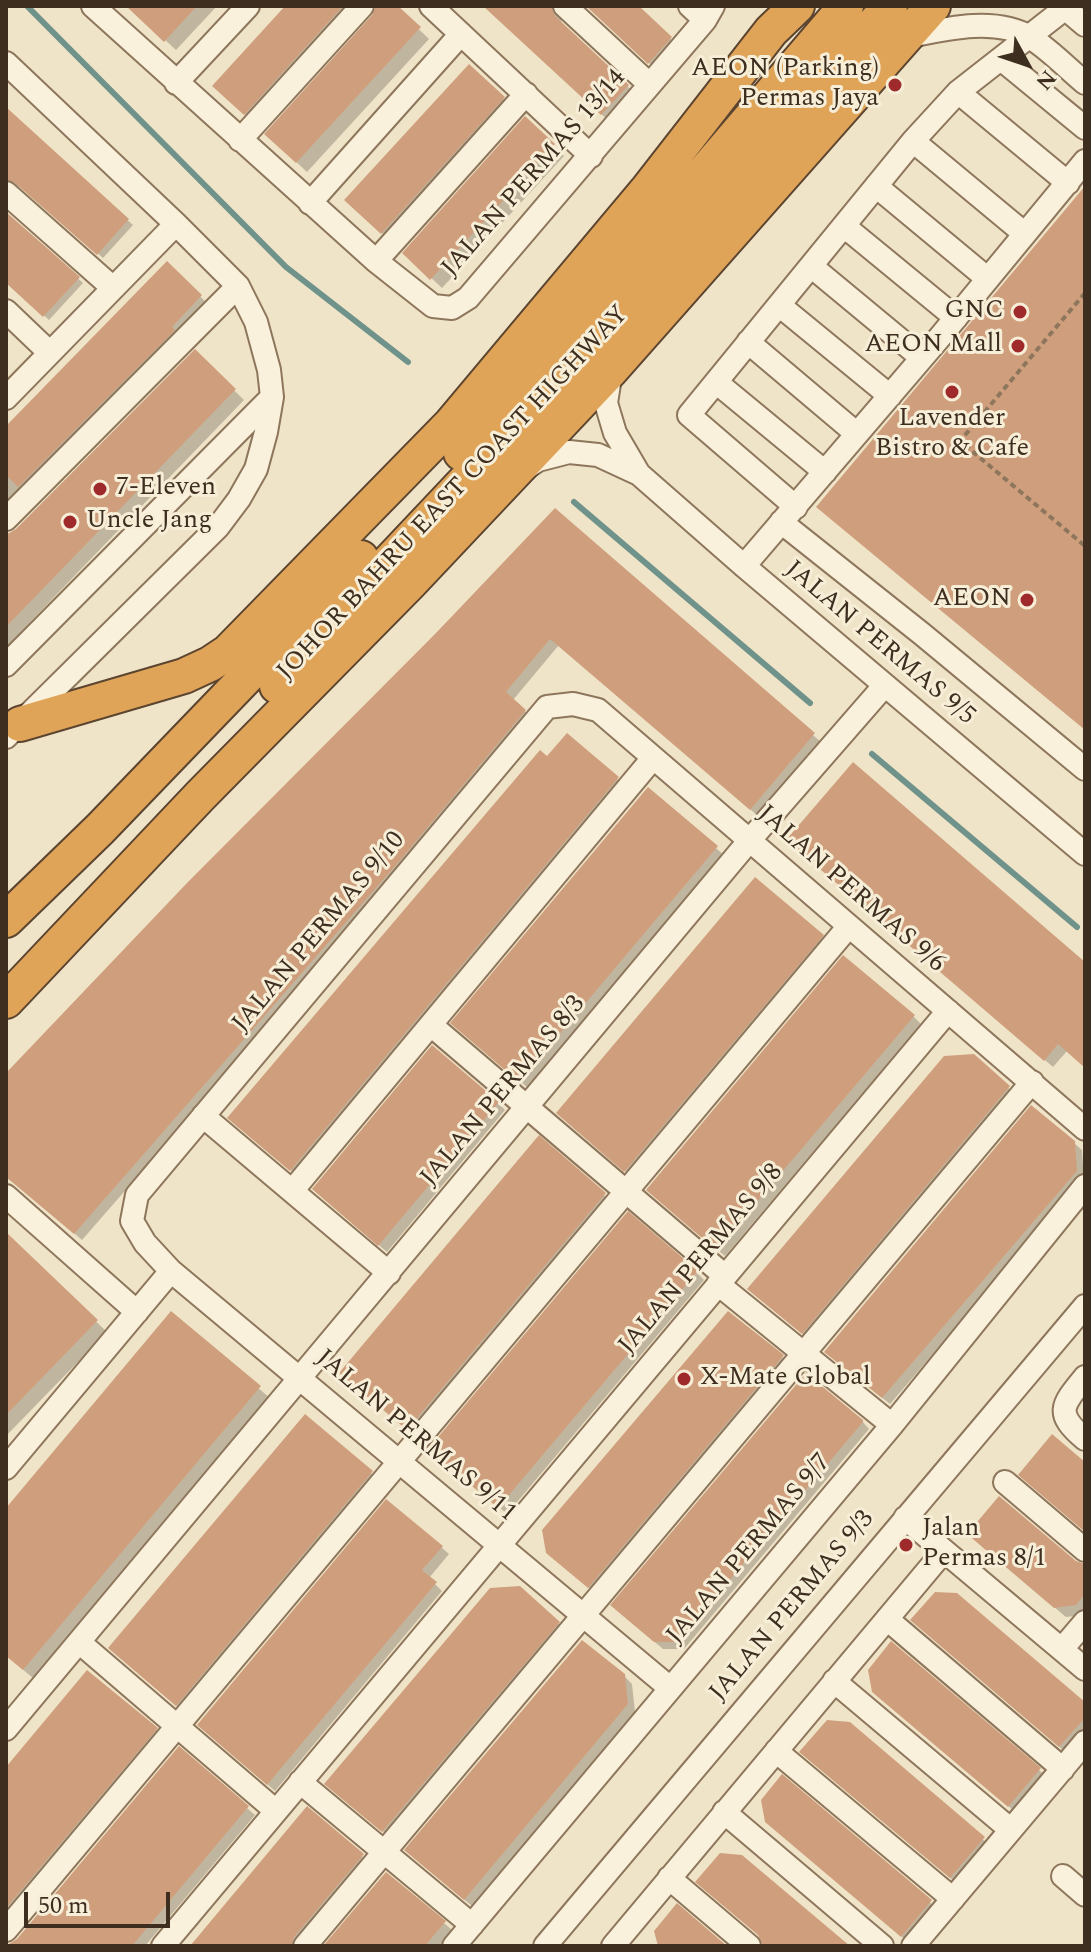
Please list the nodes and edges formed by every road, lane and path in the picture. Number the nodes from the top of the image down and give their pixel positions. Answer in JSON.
{"nodes":[{"id":1,"x":248,"y":6,"type":"edge"},
{"id":2,"x":362,"y":6,"type":"edge"},
{"id":3,"x":431,"y":6,"type":"edge"},
{"id":4,"x":565,"y":6,"type":"edge"},
{"id":5,"x":799,"y":6,"type":"edge"},
{"id":6,"x":846,"y":6,"type":"edge"},
{"id":7,"x":890,"y":6,"type":"edge"},
{"id":8,"x":933,"y":6,"type":"edge"},
{"id":9,"x":1067,"y":7,"type":"edge"},
{"id":10,"x":106,"y":10,"type":"edge"},
{"id":11,"x":703,"y":11,"type":"edge"},
{"id":12,"x":1085,"y":25,"type":"edge"},
{"id":13,"x":461,"y":34,"type":"junction"},
{"id":14,"x":905,"y":37,"type":"junction"},
{"id":15,"x":1029,"y":37,"type":"junction"},
{"id":16,"x":1001,"y":59,"type":"junction"},
{"id":17,"x":6,"y":63,"type":"edge"},
{"id":18,"x":176,"y":83,"type":"junction"},
{"id":19,"x":1085,"y":83,"type":"edge"},
{"id":20,"x":649,"y":84,"type":"junction"},
{"id":21,"x":958,"y":92,"type":"junction"},
{"id":22,"x":526,"y":94,"type":"junction"},
{"id":23,"x":1085,"y":128,"type":"edge"},
{"id":24,"x":240,"y":140,"type":"junction"},
{"id":25,"x":913,"y":141,"type":"junction"},
{"id":26,"x":591,"y":156,"type":"junction"},
{"id":27,"x":1085,"y":161,"type":"edge"},
{"id":28,"x":1068,"y":183,"type":"junction"},
{"id":29,"x":876,"y":186,"type":"junction"},
{"id":30,"x":6,"y":193,"type":"edge"},
{"id":31,"x":310,"y":203,"type":"junction"},
{"id":32,"x":176,"y":224,"type":"junction"},
{"id":33,"x":844,"y":226,"type":"junction"},
{"id":34,"x":1025,"y":234,"type":"junction"},
{"id":35,"x":376,"y":261,"type":"junction"},
{"id":36,"x":811,"y":266,"type":"junction"},
{"id":37,"x":988,"y":279,"type":"junction"},
{"id":38,"x":238,"y":286,"type":"junction"},
{"id":39,"x":113,"y":288,"type":"junction"},
{"id":40,"x":1085,"y":293,"type":"edge"},
{"id":41,"x":779,"y":305,"type":"junction"},
{"id":42,"x":6,"y":311,"type":"edge"},
{"id":43,"x":956,"y":318,"type":"junction"},
{"id":44,"x":561,"y":340,"type":"junction"},
{"id":45,"x":748,"y":342,"type":"junction"},
{"id":46,"x":50,"y":353,"type":"junction"},
{"id":47,"x":922,"y":358,"type":"junction"},
{"id":48,"x":611,"y":370,"type":"junction"},
{"id":49,"x":716,"y":382,"type":"junction"},
{"id":50,"x":890,"y":396,"type":"junction"},
{"id":51,"x":272,"y":397,"type":"junction"},
{"id":52,"x":6,"y":398,"type":"edge"},
{"id":53,"x":857,"y":434,"type":"junction"},
{"id":54,"x":825,"y":472,"type":"junction"},
{"id":55,"x":639,"y":474,"type":"junction"},
{"id":56,"x":508,"y":479,"type":"junction"},
{"id":57,"x":789,"y":514,"type":"junction"},
{"id":58,"x":6,"y":519,"type":"edge"},
{"id":59,"x":1085,"y":546,"type":"edge"},
{"id":60,"x":744,"y":566,"type":"junction"},
{"id":61,"x":6,"y":665,"type":"edge"},
{"id":62,"x":885,"y":685,"type":"junction"},
{"id":63,"x":573,"y":704,"type":"joint"},
{"id":64,"x":13,"y":731,"type":"edge"},
{"id":65,"x":653,"y":758,"type":"junction"},
{"id":66,"x":1085,"y":769,"type":"edge"},
{"id":67,"x":749,"y":841,"type":"junction"},
{"id":68,"x":1085,"y":854,"type":"edge"},
{"id":69,"x":6,"y":920,"type":"edge"},
{"id":70,"x":849,"y":926,"type":"junction"},
{"id":71,"x":6,"y":972,"type":"edge"},
{"id":72,"x":6,"y":1001,"type":"edge"},
{"id":73,"x":948,"y":1011,"type":"junction"},
{"id":74,"x":431,"y":1025,"type":"junction"},
{"id":75,"x":1032,"y":1082,"type":"junction"},
{"id":76,"x":528,"y":1107,"type":"junction"},
{"id":77,"x":203,"y":1116,"type":"junction"},
{"id":78,"x":1085,"y":1129,"type":"edge"},
{"id":79,"x":1085,"y":1186,"type":"edge"},
{"id":80,"x":292,"y":1191,"type":"junction"},
{"id":81,"x":626,"y":1192,"type":"junction"},
{"id":82,"x":6,"y":1196,"type":"edge"},
{"id":83,"x":132,"y":1221,"type":"joint"},
{"id":84,"x":171,"y":1271,"type":"junction"},
{"id":85,"x":389,"y":1273,"type":"junction"},
{"id":86,"x":721,"y":1280,"type":"junction"},
{"id":87,"x":1085,"y":1306,"type":"edge"},
{"id":88,"x":137,"y":1312,"type":"junction"},
{"id":89,"x":804,"y":1354,"type":"junction"},
{"id":90,"x":1085,"y":1377,"type":"edge"},
{"id":91,"x":301,"y":1378,"type":"junction"},
{"id":92,"x":892,"y":1425,"type":"junction"},
{"id":93,"x":1085,"y":1439,"type":"edge"},
{"id":94,"x":400,"y":1461,"type":"junction"},
{"id":95,"x":6,"y":1468,"type":"edge"},
{"id":96,"x":1005,"y":1482,"type":"dead end"},
{"id":97,"x":905,"y":1518,"type":"junction"},
{"id":98,"x":499,"y":1544,"type":"junction"},
{"id":99,"x":1085,"y":1550,"type":"edge"},
{"id":100,"x":944,"y":1551,"type":"junction"},
{"id":101,"x":583,"y":1616,"type":"junction"},
{"id":102,"x":887,"y":1619,"type":"junction"},
{"id":103,"x":1085,"y":1622,"type":"edge"},
{"id":104,"x":79,"y":1642,"type":"junction"},
{"id":105,"x":1062,"y":1649,"type":"junction"},
{"id":106,"x":1085,"y":1669,"type":"edge"},
{"id":107,"x":834,"y":1681,"type":"junction"},
{"id":108,"x":670,"y":1688,"type":"junction"},
{"id":109,"x":177,"y":1726,"type":"junction"},
{"id":110,"x":6,"y":1729,"type":"edge"},
{"id":111,"x":1085,"y":1742,"type":"edge"},
{"id":112,"x":776,"y":1751,"type":"junction"},
{"id":113,"x":1063,"y":1769,"type":"junction"},
{"id":114,"x":300,"y":1782,"type":"junction"},
{"id":115,"x":276,"y":1811,"type":"junction"},
{"id":116,"x":724,"y":1812,"type":"junction"},
{"id":117,"x":1011,"y":1830,"type":"junction"},
{"id":118,"x":384,"y":1852,"type":"junction"},
{"id":119,"x":1063,"y":1876,"type":"dead end"},
{"id":120,"x":669,"y":1878,"type":"junction"},
{"id":121,"x":1085,"y":1895,"type":"edge"},
{"id":122,"x":953,"y":1899,"type":"junction"},
{"id":123,"x":472,"y":1925,"type":"junction"},
{"id":124,"x":6,"y":1930,"type":"edge"},
{"id":125,"x":615,"y":1945,"type":"edge"},
{"id":126,"x":163,"y":1946,"type":"edge"},
{"id":127,"x":305,"y":1946,"type":"edge"},
{"id":128,"x":454,"y":1946,"type":"edge"},
{"id":129,"x":545,"y":1946,"type":"edge"},
{"id":130,"x":749,"y":1946,"type":"edge"},
{"id":131,"x":882,"y":1946,"type":"edge"},
{"id":132,"x":913,"y":1946,"type":"edge"}],
"edges":[{"from":1,"to":18,"type":"street"},
{"from":2,"to":24,"type":"street"},
{"from":3,"to":13,"type":"street"},
{"from":4,"to":20,"type":"street"},
{"from":5,"to":44,"type":"highway"},
{"from":5,"to":64,"type":"highway"},
{"from":6,"to":44,"type":"highway","name":"JOHOR BAHRU EAST COAST HIGHWAY"},
{"from":7,"to":71,"type":"highway","name":"JOHOR BAHRU EAST COAST HIGHWAY"},
{"from":8,"to":14,"type":"highway"},
{"from":9,"to":12,"type":"street"},
{"from":9,"to":15,"type":"street"},
{"from":10,"to":18,"type":"street","name":"JALAN PERMAS 13/14"},
{"from":11,"to":20,"type":"street","name":"JALAN PERMAS 13/14"},
{"from":13,"to":22,"type":"street"},
{"from":13,"to":31,"type":"street"},
{"from":14,"to":15,"type":"street"},
{"from":14,"to":48,"type":"highway"},
{"from":15,"to":16,"type":"street"},
{"from":15,"to":19,"type":"street"},
{"from":16,"to":21,"type":"street"},
{"from":16,"to":23,"type":"street"},
{"from":17,"to":32,"type":"street"},
{"from":18,"to":24,"type":"street","name":"JALAN PERMAS 13/14"},
{"from":20,"to":26,"type":"street","name":"JALAN PERMAS 13/14"},
{"from":21,"to":25,"type":"street"},
{"from":21,"to":28,"type":"street"},
{"from":22,"to":26,"type":"street"},
{"from":22,"to":35,"type":"street"},
{"from":24,"to":31,"type":"street","name":"JALAN PERMAS 13/14"},
{"from":25,"to":29,"type":"street"},
{"from":25,"to":34,"type":"street"},
{"from":26,"to":35,"type":"street","name":"JALAN PERMAS 13/14"},
{"from":27,"to":28,"type":"street"},
{"from":28,"to":34,"type":"street"},
{"from":29,"to":33,"type":"street"},
{"from":29,"to":37,"type":"street"},
{"from":30,"to":39,"type":"street"},
{"from":31,"to":35,"type":"street","name":"JALAN PERMAS 13/14"},
{"from":32,"to":38,"type":"street"},
{"from":32,"to":39,"type":"street"},
{"from":33,"to":36,"type":"street"},
{"from":33,"to":43,"type":"street"},
{"from":34,"to":37,"type":"street"},
{"from":36,"to":41,"type":"street"},
{"from":36,"to":47,"type":"street"},
{"from":37,"to":43,"type":"street"},
{"from":38,"to":51,"type":"street"},
{"from":38,"to":58,"type":"street"},
{"from":39,"to":46,"type":"street"},
{"from":40,"to":59,"type":"path"},
{"from":41,"to":45,"type":"street"},
{"from":41,"to":50,"type":"street"},
{"from":42,"to":46,"type":"street"},
{"from":43,"to":47,"type":"street"},
{"from":44,"to":69,"type":"highway","name":"JOHOR BAHRU EAST COAST HIGHWAY"},
{"from":45,"to":49,"type":"street"},
{"from":45,"to":53,"type":"street"},
{"from":46,"to":52,"type":"street"},
{"from":47,"to":50,"type":"street"},
{"from":48,"to":55,"type":"street","name":"JALAN PERMAS 9/5"},
{"from":48,"to":56,"type":"highway"},
{"from":49,"to":54,"type":"street"},
{"from":49,"to":57,"type":"street"},
{"from":50,"to":53,"type":"street"},
{"from":51,"to":61,"type":"street"},
{"from":51,"to":64,"type":"street"},
{"from":53,"to":54,"type":"street"},
{"from":54,"to":57,"type":"street"},
{"from":55,"to":56,"type":"street","name":"JALAN PERMAS 9/5"},
{"from":55,"to":60,"type":"street","name":"JALAN PERMAS 9/5"},
{"from":56,"to":72,"type":"highway"},
{"from":57,"to":60,"type":"street"},
{"from":57,"to":66,"type":"street"},
{"from":60,"to":62,"type":"street","name":"JALAN PERMAS 9/5"},
{"from":62,"to":67,"type":"street","name":"JALAN PERMAS 8/3"},
{"from":62,"to":68,"type":"street","name":"JALAN PERMAS 9/5"},
{"from":63,"to":65,"type":"street","name":"JALAN PERMAS 9/6"},
{"from":63,"to":77,"type":"street","name":"JALAN PERMAS 9/10"},
{"from":65,"to":67,"type":"street","name":"JALAN PERMAS 9/6"},
{"from":65,"to":74,"type":"street"},
{"from":67,"to":70,"type":"street","name":"JALAN PERMAS 9/6"},
{"from":67,"to":76,"type":"street","name":"JALAN PERMAS 8/3"},
{"from":70,"to":73,"type":"street","name":"JALAN PERMAS 9/6"},
{"from":70,"to":81,"type":"street"},
{"from":73,"to":75,"type":"street","name":"JALAN PERMAS 9/6"},
{"from":73,"to":86,"type":"street","name":"JALAN PERMAS 9/8"},
{"from":74,"to":76,"type":"street"},
{"from":74,"to":80,"type":"street"},
{"from":75,"to":78,"type":"street","name":"JALAN PERMAS 9/6"},
{"from":75,"to":89,"type":"street"},
{"from":76,"to":81,"type":"street"},
{"from":76,"to":85,"type":"street","name":"JALAN PERMAS 8/3"},
{"from":77,"to":80,"type":"street"},
{"from":77,"to":83,"type":"street","name":"JALAN PERMAS 9/10"},
{"from":79,"to":92,"type":"street","name":"JALAN PERMAS 9/7"},
{"from":80,"to":85,"type":"street"},
{"from":81,"to":86,"type":"street"},
{"from":81,"to":94,"type":"street"},
{"from":82,"to":88,"type":"street"},
{"from":83,"to":84,"type":"street","name":"JALAN PERMAS 9/11"},
{"from":84,"to":88,"type":"street"},
{"from":84,"to":91,"type":"street","name":"JALAN PERMAS 9/11"},
{"from":85,"to":91,"type":"street","name":"JALAN PERMAS 8/3"},
{"from":86,"to":89,"type":"street"},
{"from":86,"to":98,"type":"street","name":"JALAN PERMAS 9/8"},
{"from":87,"to":97,"type":"street","name":"JALAN PERMAS 9/3"},
{"from":88,"to":95,"type":"street"},
{"from":89,"to":92,"type":"street"},
{"from":89,"to":101,"type":"street"},
{"from":90,"to":93,"type":"street"},
{"from":91,"to":94,"type":"street","name":"JALAN PERMAS 9/11"},
{"from":91,"to":104,"type":"street","name":"JALAN PERMAS 8/3"},
{"from":92,"to":108,"type":"street","name":"JALAN PERMAS 9/7"},
{"from":94,"to":98,"type":"street","name":"JALAN PERMAS 9/11"},
{"from":94,"to":109,"type":"street"},
{"from":96,"to":99,"type":"street"},
{"from":97,"to":100,"type":"street"},
{"from":97,"to":129,"type":"street","name":"JALAN PERMAS 9/3"},
{"from":98,"to":101,"type":"street","name":"JALAN PERMAS 9/11"},
{"from":98,"to":114,"type":"street","name":"JALAN PERMAS 9/8"},
{"from":100,"to":102,"type":"street"},
{"from":100,"to":105,"type":"street"},
{"from":101,"to":108,"type":"street","name":"JALAN PERMAS 9/11"},
{"from":101,"to":118,"type":"street"},
{"from":102,"to":107,"type":"street"},
{"from":102,"to":113,"type":"street"},
{"from":103,"to":105,"type":"street"},
{"from":104,"to":109,"type":"street"},
{"from":104,"to":110,"type":"street","name":"JALAN PERMAS 8/3"},
{"from":105,"to":106,"type":"street"},
{"from":107,"to":112,"type":"street"},
{"from":107,"to":117,"type":"street"},
{"from":108,"to":123,"type":"street","name":"JALAN PERMAS 9/7"},
{"from":109,"to":115,"type":"street"},
{"from":109,"to":124,"type":"street"},
{"from":111,"to":113,"type":"street"},
{"from":112,"to":116,"type":"street"},
{"from":112,"to":122,"type":"street"},
{"from":113,"to":117,"type":"street"},
{"from":114,"to":115,"type":"street","name":"JALAN PERMAS 9/8"},
{"from":114,"to":118,"type":"street"},
{"from":115,"to":126,"type":"street","name":"JALAN PERMAS 9/8"},
{"from":116,"to":120,"type":"street"},
{"from":116,"to":131,"type":"street"},
{"from":117,"to":122,"type":"street"},
{"from":118,"to":123,"type":"street"},
{"from":118,"to":127,"type":"street"},
{"from":119,"to":121,"type":"street"},
{"from":120,"to":125,"type":"street"},
{"from":120,"to":130,"type":"street"},
{"from":122,"to":132,"type":"street"},
{"from":123,"to":128,"type":"street","name":"JALAN PERMAS 9/7"}]}
